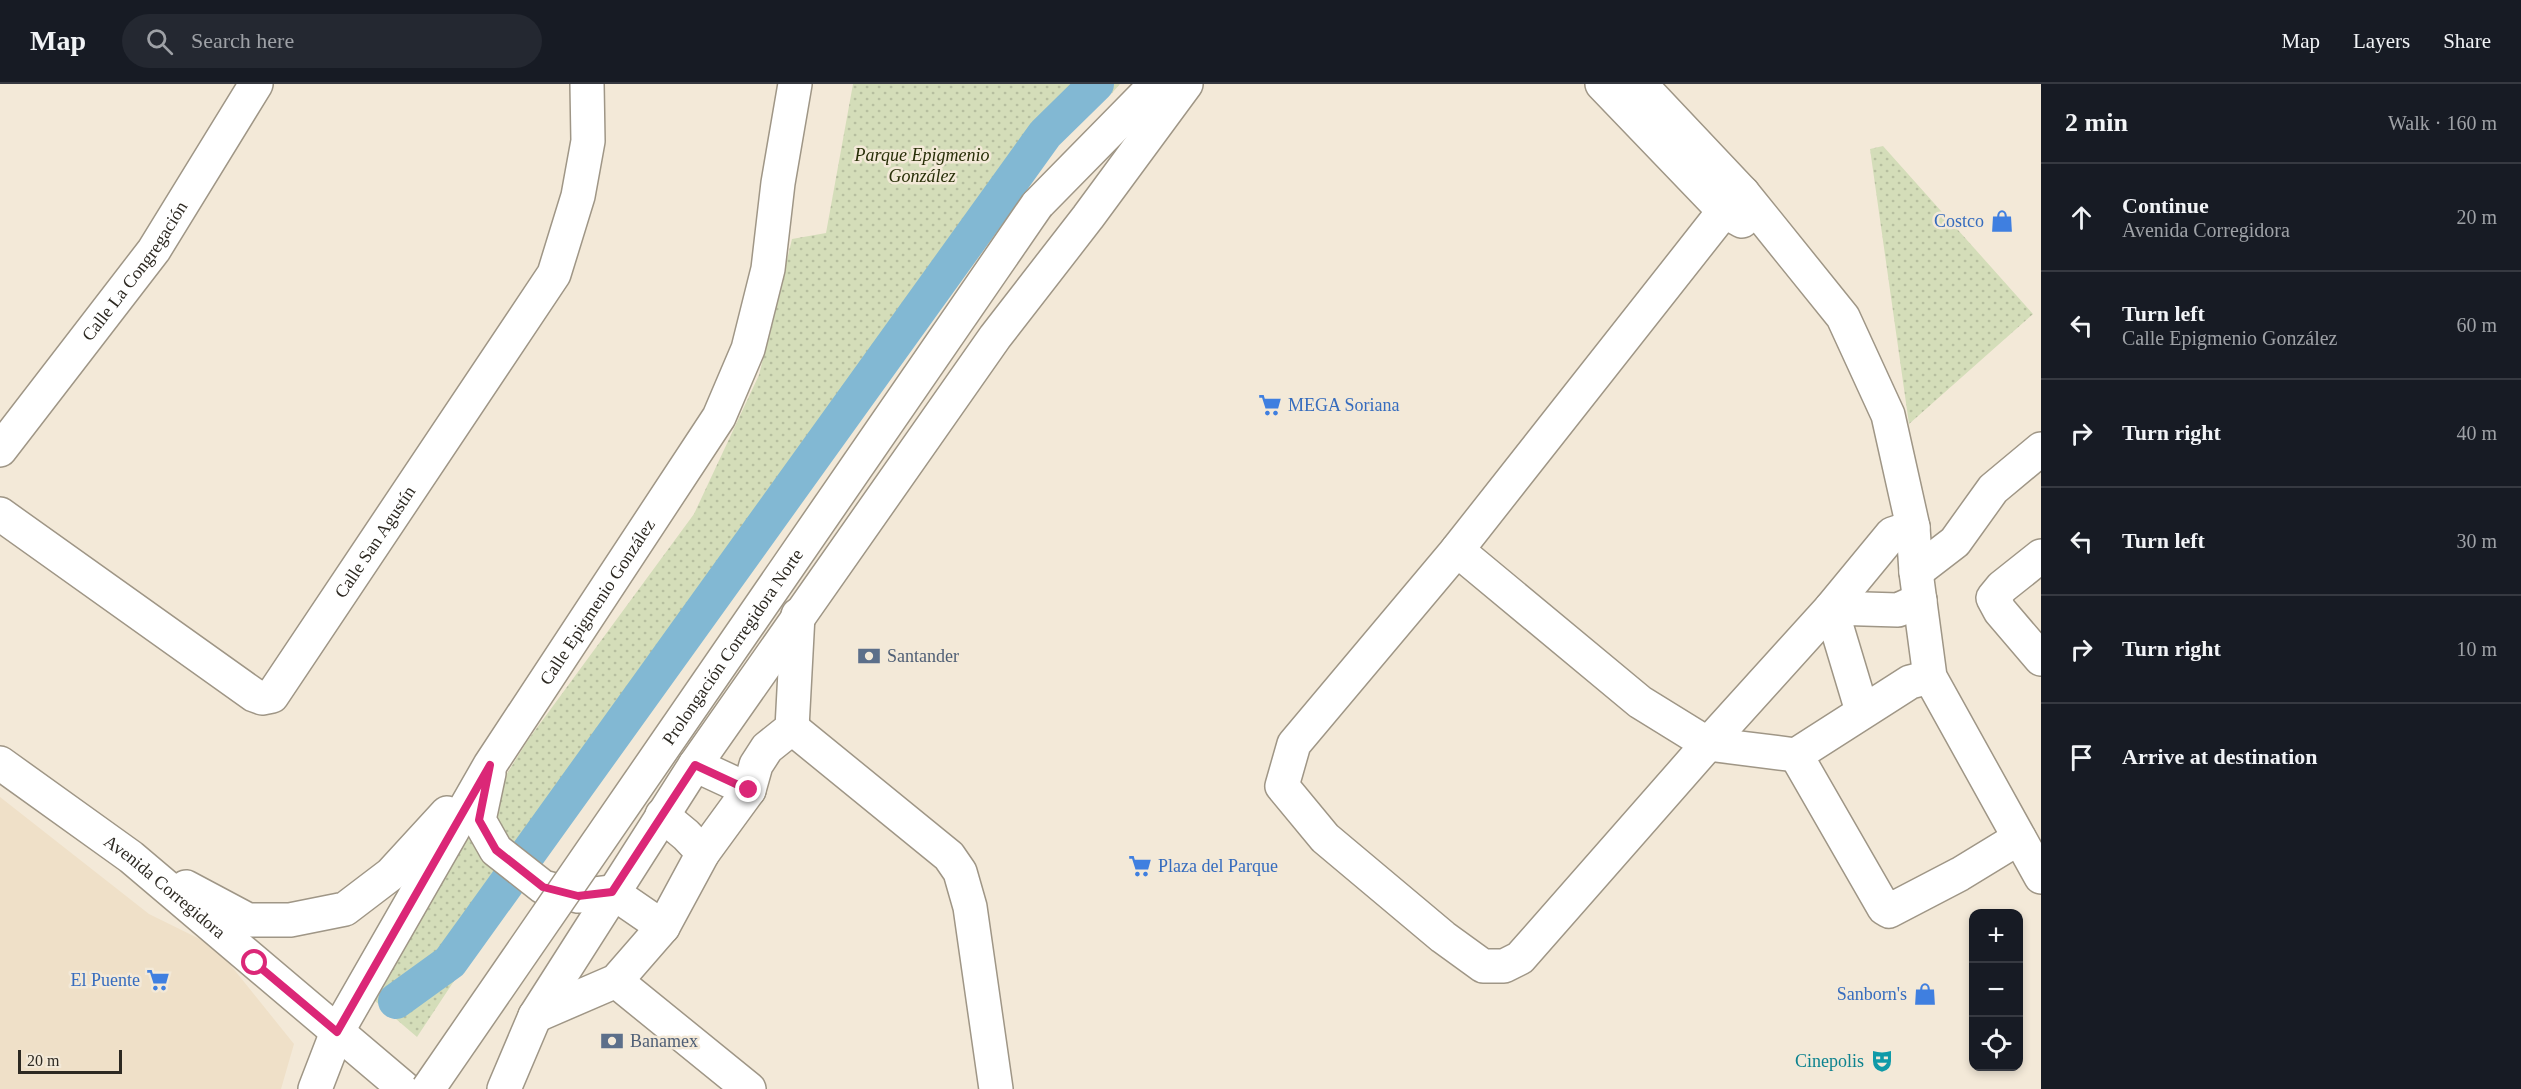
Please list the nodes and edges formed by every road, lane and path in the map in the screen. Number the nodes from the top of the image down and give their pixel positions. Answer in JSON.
{"nodes":[{"id":1,"x":256,"y":84,"type":"edge"},
{"id":2,"x":586,"y":84,"type":"edge"},
{"id":3,"x":795,"y":84,"type":"edge"},
{"id":4,"x":1156,"y":84,"type":"edge"},
{"id":5,"x":1186,"y":84,"type":"edge"},
{"id":6,"x":1602,"y":84,"type":"edge"},
{"id":7,"x":1640,"y":84,"type":"edge"},
{"id":8,"x":1734,"y":202,"type":"junction"},
{"id":9,"x":2041,"y":449,"type":"edge"},
{"id":10,"x":0,"y":450,"type":"edge"},
{"id":11,"x":0,"y":514,"type":"edge"},
{"id":12,"x":1913,"y":527,"type":"junction"},
{"id":13,"x":1457,"y":550,"type":"junction"},
{"id":14,"x":2041,"y":556,"type":"edge"},
{"id":15,"x":1918,"y":586,"type":"junction"},
{"id":16,"x":1831,"y":608,"type":"junction"},
{"id":17,"x":798,"y":615,"type":"junction"},
{"id":18,"x":2041,"y":659,"type":"edge"},
{"id":19,"x":1930,"y":677,"type":"junction"},
{"id":20,"x":1862,"y":711,"type":"junction"},
{"id":21,"x":792,"y":728,"type":"junction"},
{"id":22,"x":1708,"y":744,"type":"junction"},
{"id":23,"x":1796,"y":756,"type":"junction"},
{"id":24,"x":0,"y":763,"type":"edge"},
{"id":25,"x":490,"y":765,"type":"junction"},
{"id":26,"x":695,"y":765,"type":"junction"},
{"id":27,"x":749,"y":790,"type":"junction"},
{"id":28,"x":662,"y":815,"type":"junction"},
{"id":29,"x":2019,"y":838,"type":"junction"},
{"id":30,"x":703,"y":853,"type":"junction"},
{"id":31,"x":130,"y":857,"type":"junction"},
{"id":32,"x":2041,"y":877,"type":"edge"},
{"id":33,"x":612,"y":892,"type":"junction"},
{"id":34,"x":663,"y":927,"type":"junction"},
{"id":35,"x":616,"y":981,"type":"junction"},
{"id":36,"x":535,"y":1016,"type":"junction"},
{"id":37,"x":337,"y":1032,"type":"junction"},
{"id":38,"x":315,"y":1089,"type":"edge"},
{"id":39,"x":405,"y":1089,"type":"edge"},
{"id":40,"x":428,"y":1089,"type":"edge"},
{"id":41,"x":504,"y":1089,"type":"edge"},
{"id":42,"x":749,"y":1089,"type":"edge"},
{"id":43,"x":996,"y":1089,"type":"edge"}],
"edges":[{"from":1,"to":10,"type":"main road","name":"Calle La Congregación"},
{"from":2,"to":11,"type":"main road","name":"Calle San Agustín"},
{"from":3,"to":25,"type":"main road","name":"Calle Epigmenio González"},
{"from":4,"to":40,"type":"main road","name":"Prolongación Corregidora Norte","bridge":true},
{"from":5,"to":17,"type":"main road"},
{"from":6,"to":8,"type":"main road"},
{"from":7,"to":8,"type":"main road"},
{"from":8,"to":12,"type":"main road"},
{"from":8,"to":13,"type":"main road"},
{"from":9,"to":15,"type":"main road"},
{"from":12,"to":15,"type":"main road"},
{"from":12,"to":16,"type":"main road"},
{"from":13,"to":22,"type":"main road"},
{"from":13,"to":22,"type":"main road"},
{"from":14,"to":18,"type":"main road"},
{"from":15,"to":16,"type":"main road"},
{"from":15,"to":19,"type":"main road"},
{"from":16,"to":20,"type":"main road"},
{"from":16,"to":22,"type":"main road"},
{"from":17,"to":21,"type":"main road"},
{"from":17,"to":26,"type":"main road"},
{"from":19,"to":20,"type":"main road"},
{"from":19,"to":29,"type":"main road"},
{"from":20,"to":23,"type":"main road"},
{"from":21,"to":27,"type":"main road"},
{"from":21,"to":43,"type":"main road"},
{"from":22,"to":23,"type":"main road"},
{"from":23,"to":29,"type":"main road"},
{"from":24,"to":31,"type":"main road","name":"Avenida Corregidora"},
{"from":25,"to":31,"type":"main road"},
{"from":25,"to":33,"type":"main road"},
{"from":25,"to":37,"type":"main road","name":"Calle Epigmenio González"},
{"from":26,"to":27,"type":"main road"},
{"from":26,"to":28,"type":"main road"},
{"from":27,"to":30,"type":"main road"},
{"from":28,"to":30,"type":"main road"},
{"from":28,"to":33,"type":"main road"},
{"from":29,"to":32,"type":"main road"},
{"from":30,"to":34,"type":"main road"},
{"from":31,"to":37,"type":"main road","name":"Avenida Corregidora"},
{"from":33,"to":34,"type":"main road"},
{"from":33,"to":36,"type":"main road"},
{"from":34,"to":35,"type":"main road"},
{"from":35,"to":36,"type":"main road"},
{"from":35,"to":42,"type":"main road"},
{"from":36,"to":41,"type":"main road"},
{"from":37,"to":38,"type":"main road","name":"Calle Epigmenio González"},
{"from":37,"to":39,"type":"main road","name":"Avenida Corregidora"}]}
